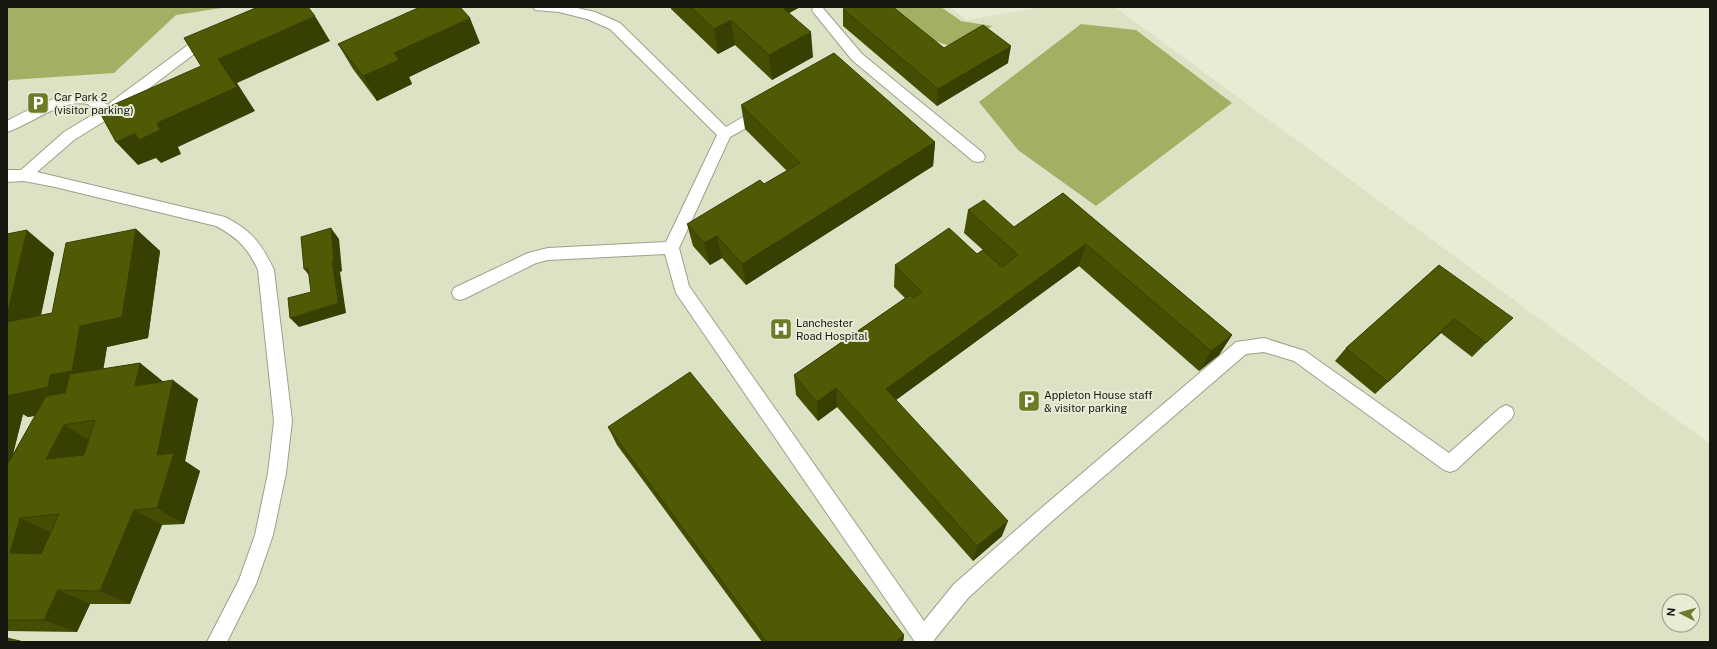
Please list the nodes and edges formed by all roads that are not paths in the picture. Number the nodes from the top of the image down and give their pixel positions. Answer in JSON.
{"nodes":[{"id":1,"x":539,"y":7,"type":"edge"},
{"id":2,"x":560,"y":8,"type":"edge"},
{"id":3,"x":818,"y":10,"type":"dead end"},
{"id":4,"x":222,"y":33,"type":"edge"},
{"id":5,"x":858,"y":57,"type":"junction"},
{"id":6,"x":844,"y":65,"type":"edge"},
{"id":7,"x":771,"y":107,"type":"edge"},
{"id":8,"x":106,"y":113,"type":"junction"},
{"id":9,"x":7,"y":128,"type":"edge"},
{"id":10,"x":724,"y":134,"type":"junction"},
{"id":11,"x":978,"y":157,"type":"dead end"},
{"id":12,"x":7,"y":176,"type":"edge"},
{"id":13,"x":24,"y":176,"type":"junction"},
{"id":14,"x":671,"y":248,"type":"junction"},
{"id":15,"x":460,"y":293,"type":"dead end"},
{"id":16,"x":1506,"y":413,"type":"dead end"},
{"id":17,"x":924,"y":640,"type":"edge"},
{"id":18,"x":217,"y":642,"type":"edge"}],
"edges":[{"from":1,"to":2,"type":"lane"},
{"from":2,"to":10,"type":"lane"},
{"from":3,"to":5,"type":"lane"},
{"from":4,"to":8,"type":"lane"},
{"from":5,"to":6,"type":"lane"},
{"from":5,"to":11,"type":"lane"},
{"from":7,"to":10,"type":"lane"},
{"from":8,"to":9,"type":"lane"},
{"from":8,"to":13,"type":"lane"},
{"from":10,"to":14,"type":"lane"},
{"from":12,"to":13,"type":"lane"},
{"from":13,"to":18,"type":"lane"},
{"from":14,"to":15,"type":"lane"},
{"from":14,"to":17,"type":"lane"},
{"from":16,"to":17,"type":"lane"}]}
